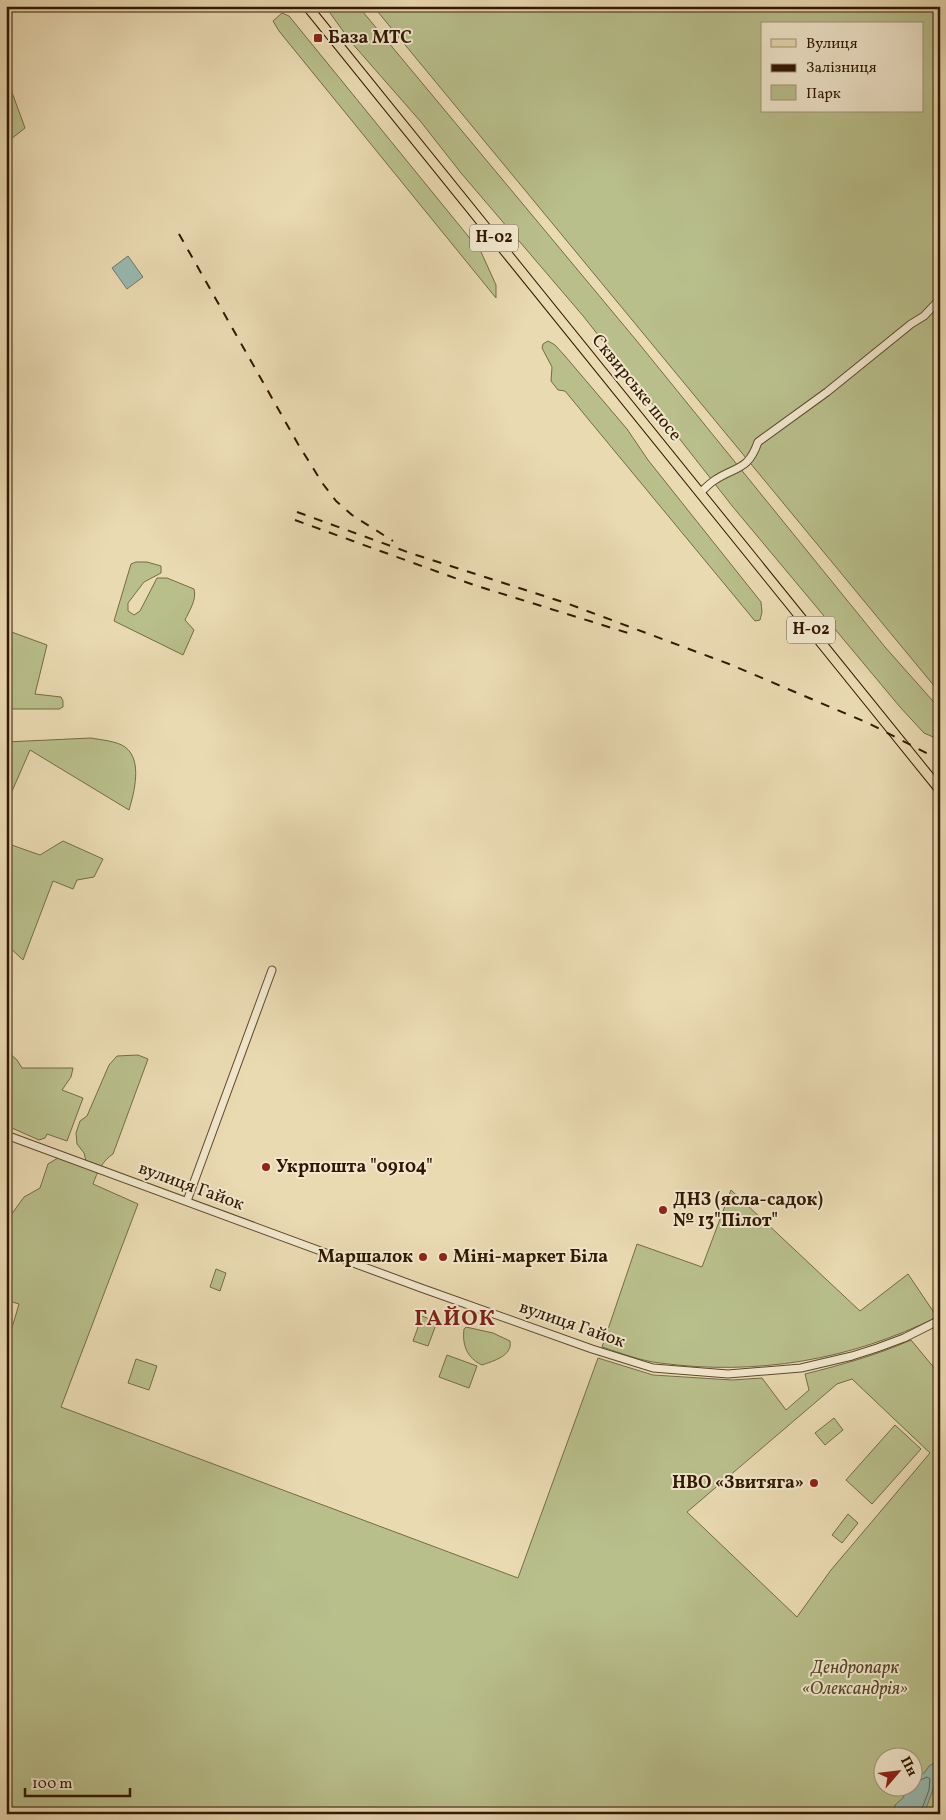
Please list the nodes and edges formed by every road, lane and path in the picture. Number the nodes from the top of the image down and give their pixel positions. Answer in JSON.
{"nodes":[{"id":1,"x":307,"y":6,"type":"edge"},
{"id":2,"x":940,"y":299,"type":"edge"},
{"id":3,"x":700,"y":493,"type":"junction"},
{"id":4,"x":940,"y":790,"type":"edge"},
{"id":5,"x":272,"y":970,"type":"dead end"},
{"id":6,"x":6,"y":1135,"type":"edge"},
{"id":7,"x":187,"y":1201,"type":"junction"},
{"id":8,"x":940,"y":1320,"type":"edge"}],
"edges":[{"from":1,"to":3,"type":"main road","name":"Сквирське шосе","number":"Н-02"},
{"from":2,"to":3,"type":"street"},
{"from":3,"to":4,"type":"main road","name":"Сквирське шосе","number":"Н-02"},
{"from":5,"to":7,"type":"street"},
{"from":6,"to":7,"type":"street","name":"вулиця Гайок"},
{"from":7,"to":8,"type":"street","name":"вулиця Гайок"}]}
